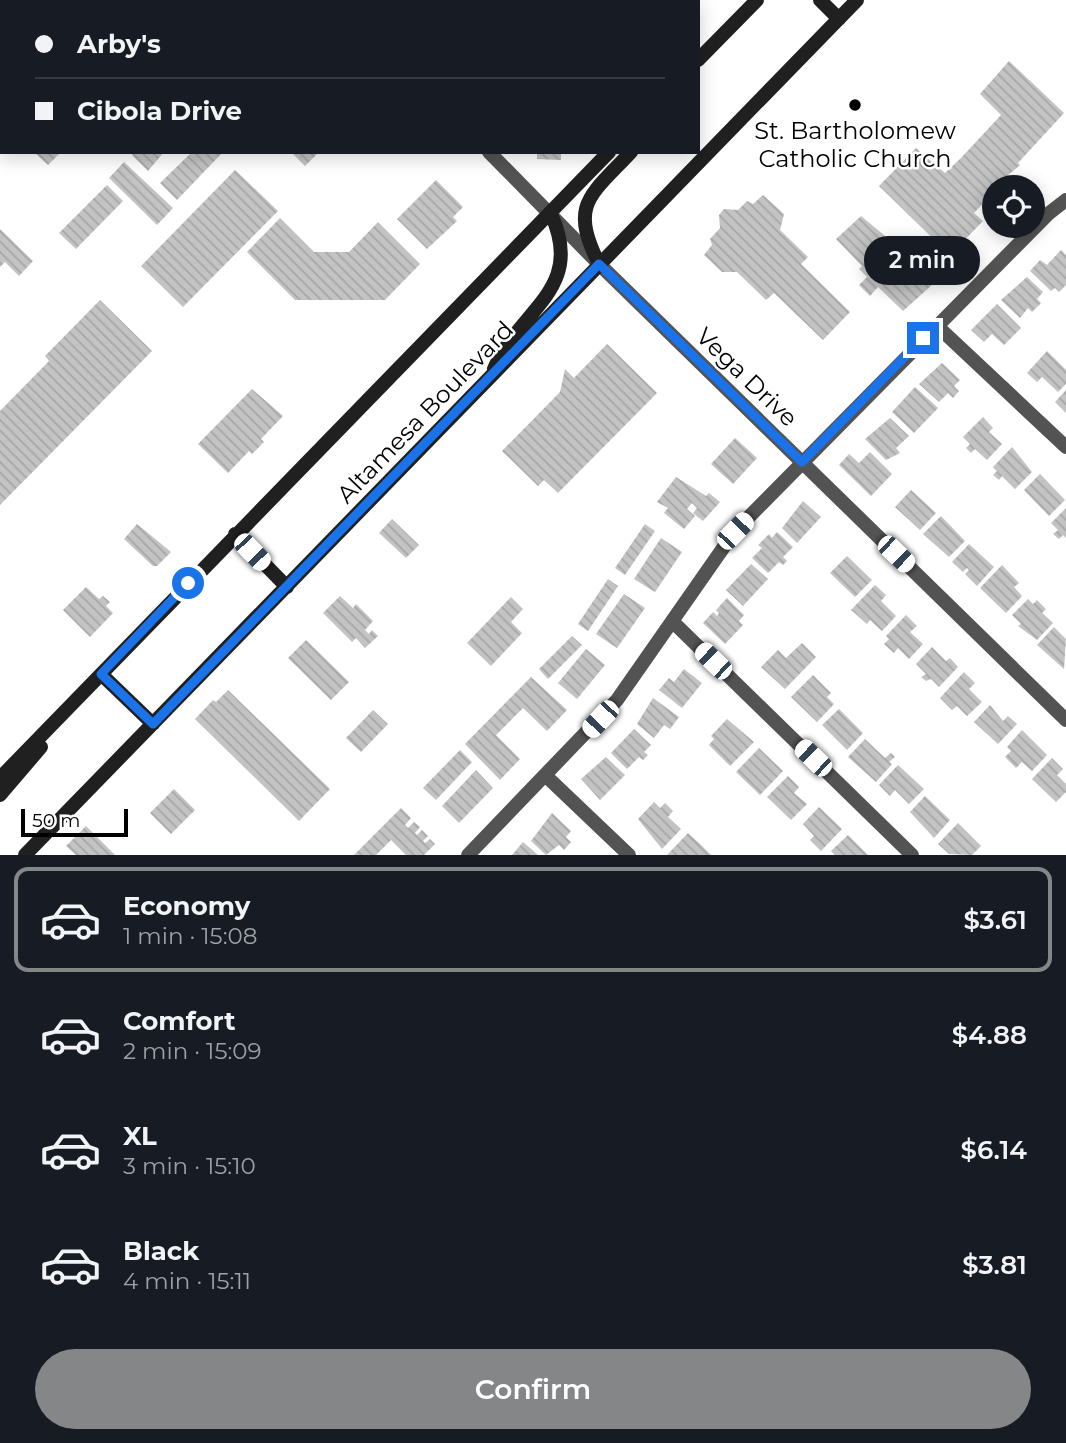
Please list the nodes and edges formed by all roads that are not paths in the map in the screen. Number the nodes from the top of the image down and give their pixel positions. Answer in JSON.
{"nodes":[{"id":1,"x":757,"y":0,"type":"edge"},
{"id":2,"x":820,"y":0,"type":"edge"},
{"id":3,"x":858,"y":0,"type":"edge"},
{"id":4,"x":839,"y":19,"type":"junction"},
{"id":5,"x":700,"y":58,"type":"edge"},
{"id":6,"x":491,"y":154,"type":"edge"},
{"id":7,"x":607,"y":154,"type":"edge"},
{"id":8,"x":629,"y":154,"type":"edge"},
{"id":9,"x":1066,"y":200,"type":"edge"},
{"id":10,"x":551,"y":214,"type":"junction"},
{"id":11,"x":599,"y":264,"type":"junction"},
{"id":12,"x":936,"y":325,"type":"junction"},
{"id":13,"x":491,"y":376,"type":"junction"},
{"id":14,"x":1066,"y":447,"type":"edge"},
{"id":15,"x":802,"y":462,"type":"junction"},
{"id":16,"x":235,"y":534,"type":"junction"},
{"id":17,"x":287,"y":587,"type":"junction"},
{"id":18,"x":673,"y":622,"type":"junction"},
{"id":19,"x":101,"y":674,"type":"junction"},
{"id":20,"x":1066,"y":720,"type":"edge"},
{"id":21,"x":52,"y":724,"type":"junction"},
{"id":22,"x":153,"y":724,"type":"junction"},
{"id":23,"x":546,"y":776,"type":"junction"},
{"id":24,"x":0,"y":778,"type":"edge"},
{"id":25,"x":0,"y":795,"type":"edge"},
{"id":26,"x":25,"y":855,"type":"edge"},
{"id":27,"x":468,"y":855,"type":"edge"},
{"id":28,"x":629,"y":855,"type":"edge"},
{"id":29,"x":912,"y":855,"type":"edge"}],
"edges":[{"from":1,"to":5,"type":"main road"},
{"from":2,"to":4,"type":"main road"},
{"from":3,"to":4,"type":"main road","name":"Altamesa Boulevard"},
{"from":4,"to":11,"type":"main road","name":"Altamesa Boulevard"},
{"from":6,"to":10,"type":"street","name":"Vega Drive"},
{"from":7,"to":10,"type":"main road","name":"Altamesa Boulevard"},
{"from":8,"to":11,"type":"main road"},
{"from":9,"to":12,"type":"street"},
{"from":10,"to":11,"type":"street","name":"Vega Drive"},
{"from":10,"to":13,"type":"main road"},
{"from":10,"to":16,"type":"main road","name":"Altamesa Boulevard"},
{"from":11,"to":13,"type":"main road","name":"Altamesa Boulevard"},
{"from":11,"to":15,"type":"street","name":"Vega Drive"},
{"from":12,"to":14,"type":"street"},
{"from":12,"to":15,"type":"street"},
{"from":13,"to":17,"type":"main road","name":"Altamesa Boulevard"},
{"from":15,"to":18,"type":"street"},
{"from":15,"to":20,"type":"street","name":"Vega Drive"},
{"from":16,"to":17,"type":"main road"},
{"from":16,"to":19,"type":"main road","name":"Altamesa Boulevard"},
{"from":17,"to":22,"type":"main road","name":"Altamesa Boulevard"},
{"from":18,"to":23,"type":"street"},
{"from":18,"to":29,"type":"street"},
{"from":19,"to":21,"type":"main road","name":"Altamesa Boulevard"},
{"from":19,"to":22,"type":"main road"},
{"from":21,"to":24,"type":"main road","name":"Altamesa Boulevard"},
{"from":21,"to":25,"type":"main road"},
{"from":22,"to":26,"type":"main road","name":"Altamesa Boulevard"},
{"from":23,"to":27,"type":"street"},
{"from":23,"to":28,"type":"street"}]}
